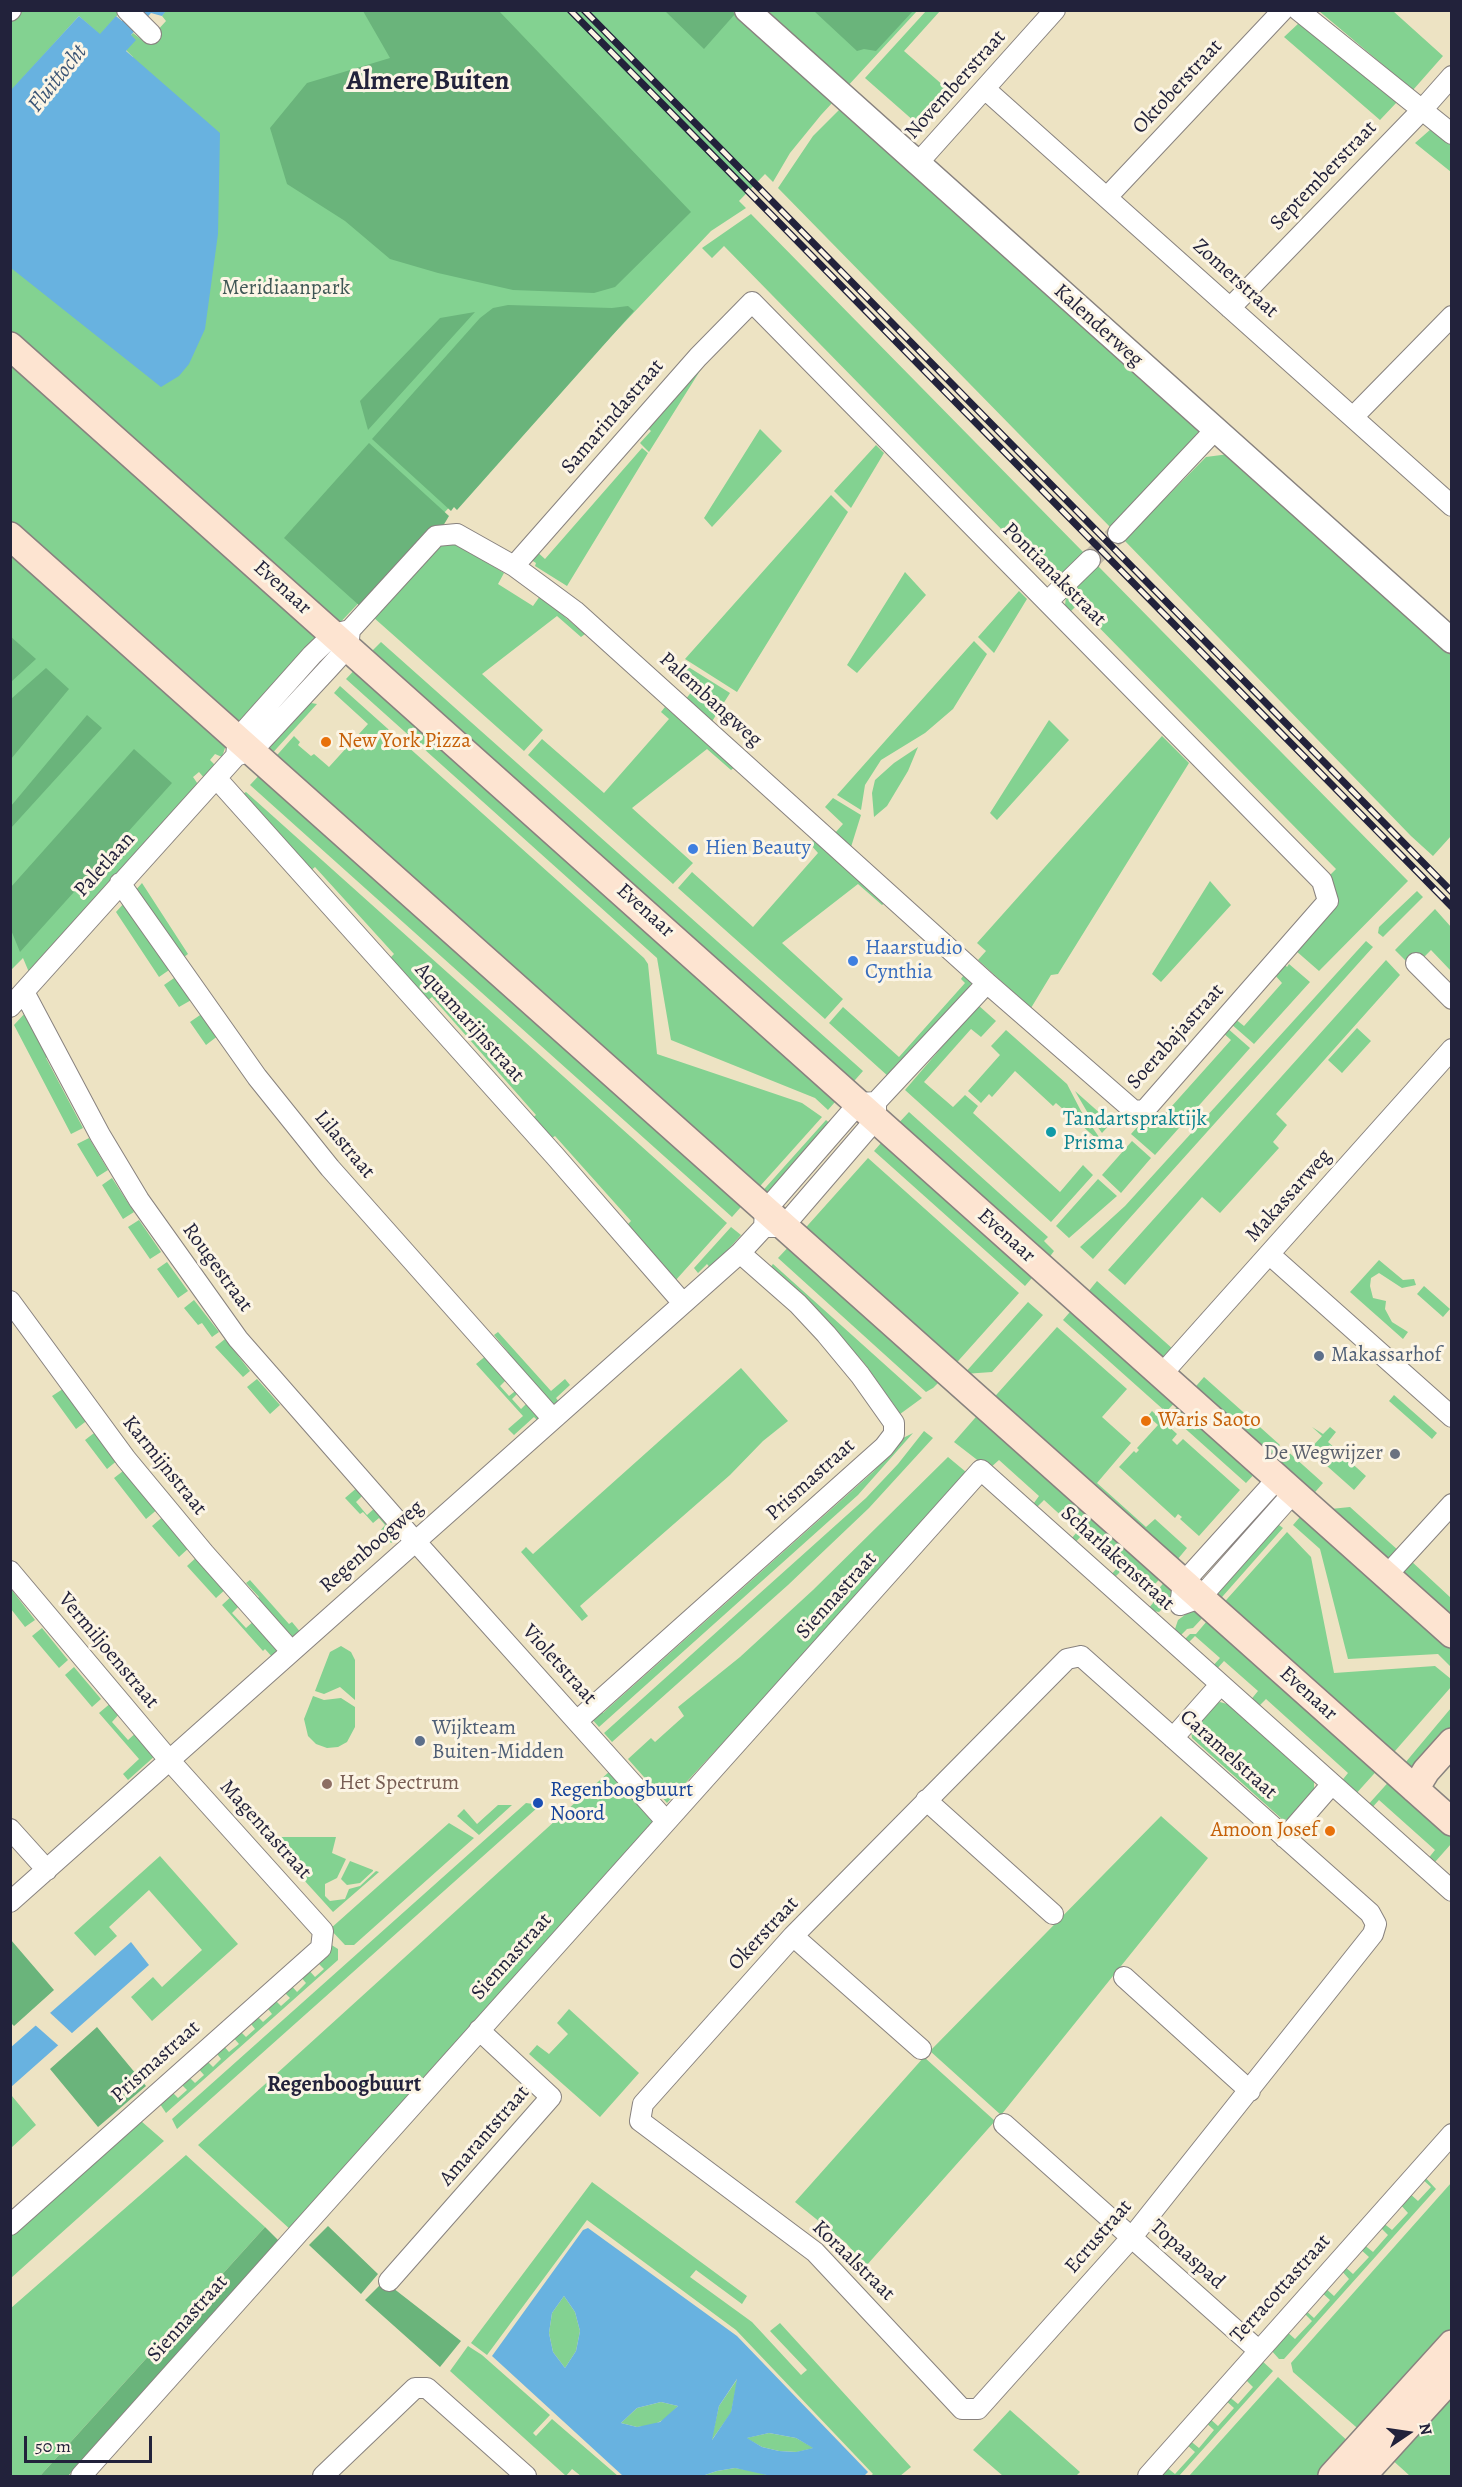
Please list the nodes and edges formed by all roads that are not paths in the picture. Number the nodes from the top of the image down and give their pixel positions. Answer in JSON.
{"nodes":[{"id":1,"x":127,"y":10,"type":"edge"},
{"id":2,"x":747,"y":10,"type":"edge"},
{"id":3,"x":1055,"y":10,"type":"edge"},
{"id":4,"x":1283,"y":10,"type":"edge"},
{"id":5,"x":1298,"y":10,"type":"edge"},
{"id":6,"x":151,"y":34,"type":"dead end"},
{"id":7,"x":1452,"y":76,"type":"edge"},
{"id":8,"x":985,"y":89,"type":"junction"},
{"id":9,"x":1421,"y":111,"type":"junction"},
{"id":10,"x":1452,"y":134,"type":"edge"},
{"id":11,"x":917,"y":164,"type":"junction"},
{"id":12,"x":1108,"y":196,"type":"junction"},
{"id":13,"x":752,"y":302,"type":"joint"},
{"id":14,"x":1230,"y":308,"type":"junction"},
{"id":15,"x":1452,"y":316,"type":"edge"},
{"id":16,"x":10,"y":346,"type":"edge"},
{"id":17,"x":1353,"y":417,"type":"junction"},
{"id":18,"x":1215,"y":430,"type":"junction"},
{"id":19,"x":1452,"y":506,"type":"edge"},
{"id":20,"x":1118,"y":533,"type":"tunnel mouth"},
{"id":21,"x":10,"y":536,"type":"edge"},
{"id":22,"x":1090,"y":560,"type":"tunnel mouth"},
{"id":23,"x":514,"y":566,"type":"junction"},
{"id":24,"x":1048,"y":601,"type":"junction"},
{"id":25,"x":344,"y":637,"type":"junction"},
{"id":26,"x":1452,"y":641,"type":"edge"},
{"id":27,"x":242,"y":748,"type":"junction"},
{"id":28,"x":217,"y":779,"type":"junction"},
{"id":29,"x":1322,"y":881,"type":"joint"},
{"id":30,"x":120,"y":884,"type":"junction"},
{"id":31,"x":1416,"y":963,"type":"dead end"},
{"id":32,"x":987,"y":983,"type":"junction"},
{"id":33,"x":1452,"y":999,"type":"edge"},
{"id":34,"x":17,"y":1000,"type":"edge"},
{"id":35,"x":1029,"y":1019,"type":"joint"},
{"id":36,"x":1452,"y":1049,"type":"edge"},
{"id":37,"x":870,"y":1108,"type":"junction"},
{"id":38,"x":771,"y":1222,"type":"junction"},
{"id":39,"x":740,"y":1253,"type":"junction"},
{"id":40,"x":1269,"y":1254,"type":"junction"},
{"id":41,"x":10,"y":1301,"type":"edge"},
{"id":42,"x":682,"y":1302,"type":"junction"},
{"id":43,"x":1162,"y":1374,"type":"junction"},
{"id":44,"x":1452,"y":1417,"type":"edge"},
{"id":45,"x":553,"y":1419,"type":"junction"},
{"id":46,"x":981,"y":1470,"type":"joint"},
{"id":47,"x":1286,"y":1485,"type":"junction"},
{"id":48,"x":1452,"y":1504,"type":"edge"},
{"id":49,"x":415,"y":1541,"type":"junction"},
{"id":50,"x":10,"y":1571,"type":"edge"},
{"id":51,"x":1387,"y":1575,"type":"junction"},
{"id":52,"x":1188,"y":1595,"type":"junction"},
{"id":53,"x":1160,"y":1629,"type":"junction"},
{"id":54,"x":1452,"y":1634,"type":"edge"},
{"id":55,"x":291,"y":1652,"type":"junction"},
{"id":56,"x":1081,"y":1656,"type":"joint"},
{"id":57,"x":1220,"y":1685,"type":"junction"},
{"id":58,"x":577,"y":1721,"type":"junction"},
{"id":59,"x":1173,"y":1738,"type":"junction"},
{"id":60,"x":1452,"y":1743,"type":"edge"},
{"id":61,"x":170,"y":1761,"type":"junction"},
{"id":62,"x":1332,"y":1784,"type":"junction"},
{"id":63,"x":1416,"y":1789,"type":"junction"},
{"id":64,"x":926,"y":1800,"type":"junction"},
{"id":65,"x":1448,"y":1813,"type":"edge"},
{"id":66,"x":666,"y":1821,"type":"junction"},
{"id":67,"x":10,"y":1829,"type":"edge"},
{"id":68,"x":1285,"y":1838,"type":"junction"},
{"id":69,"x":47,"y":1870,"type":"junction"},
{"id":70,"x":1452,"y":1891,"type":"edge"},
{"id":71,"x":10,"y":1902,"type":"edge"},
{"id":72,"x":1370,"y":1913,"type":"joint"},
{"id":73,"x":1053,"y":1914,"type":"dead end"},
{"id":74,"x":323,"y":1931,"type":"joint"},
{"id":75,"x":793,"y":1936,"type":"junction"},
{"id":76,"x":1124,"y":1977,"type":"dead end"},
{"id":77,"x":479,"y":2030,"type":"junction"},
{"id":78,"x":921,"y":2049,"type":"dead end"},
{"id":79,"x":1250,"y":2091,"type":"junction"},
{"id":80,"x":643,"y":2104,"type":"joint"},
{"id":81,"x":1005,"y":2124,"type":"dead end"},
{"id":82,"x":1452,"y":2134,"type":"edge"},
{"id":83,"x":10,"y":2225,"type":"edge"},
{"id":84,"x":1132,"y":2237,"type":"junction"},
{"id":85,"x":389,"y":2281,"type":"dead end"},
{"id":86,"x":1452,"y":2344,"type":"edge"},
{"id":87,"x":1258,"y":2350,"type":"junction"},
{"id":88,"x":1452,"y":2377,"type":"edge"},
{"id":89,"x":978,"y":2409,"type":"joint"},
{"id":90,"x":1385,"y":2435,"type":"junction"},
{"id":91,"x":1352,"y":2471,"type":"edge"},
{"id":92,"x":81,"y":2476,"type":"edge"},
{"id":93,"x":323,"y":2476,"type":"edge"},
{"id":94,"x":526,"y":2476,"type":"edge"},
{"id":95,"x":1148,"y":2476,"type":"edge"}],
"edges":[{"from":1,"to":6,"type":"street"},
{"from":2,"to":11,"type":"street","name":"Kalenderweg"},
{"from":3,"to":8,"type":"street","name":"Novemberstraat"},
{"from":4,"to":12,"type":"street","name":"Oktoberstraat"},
{"from":5,"to":9,"type":"street"},
{"from":7,"to":9,"type":"street","name":"Septemberstraat"},
{"from":8,"to":11,"type":"street","name":"Novemberstraat"},
{"from":8,"to":12,"type":"street","name":"Zomerstraat"},
{"from":9,"to":10,"type":"street"},
{"from":9,"to":14,"type":"street","name":"Septemberstraat"},
{"from":11,"to":18,"type":"street","name":"Kalenderweg"},
{"from":12,"to":14,"type":"street","name":"Zomerstraat"},
{"from":13,"to":23,"type":"street","name":"Samarindastraat"},
{"from":13,"to":24,"type":"street","name":"Pontianakstraat"},
{"from":14,"to":17,"type":"street","name":"Zomerstraat"},
{"from":15,"to":17,"type":"street"},
{"from":16,"to":25,"type":"main road","name":"Evenaar"},
{"from":17,"to":19,"type":"street","name":"Zomerstraat"},
{"from":18,"to":20,"type":"street"},
{"from":18,"to":26,"type":"street","name":"Kalenderweg"},
{"from":21,"to":27,"type":"main road","name":"Evenaar"},
{"from":22,"to":24,"type":"street"},
{"from":23,"to":25,"type":"street","name":"Palembangweg"},
{"from":23,"to":32,"type":"street","name":"Palembangweg"},
{"from":24,"to":29,"type":"street","name":"Pontianakstraat"},
{"from":25,"to":27,"type":"street","name":"Paletlaan"},
{"from":25,"to":37,"type":"main road","name":"Evenaar"},
{"from":27,"to":28,"type":"street","name":"Paletlaan"},
{"from":27,"to":38,"type":"main road","name":"Evenaar"},
{"from":28,"to":30,"type":"street","name":"Paletlaan"},
{"from":28,"to":42,"type":"street","name":"Aquamarijnstraat"},
{"from":29,"to":35,"type":"street","name":"Soerabajastraat"},
{"from":30,"to":34,"type":"street","name":"Paletlaan"},
{"from":30,"to":45,"type":"street","name":"Lilastraat"},
{"from":31,"to":33,"type":"street"},
{"from":32,"to":35,"type":"street","name":"Palembangweg"},
{"from":32,"to":37,"type":"street","name":"Regenboogweg"},
{"from":34,"to":49,"type":"street","name":"Rougestraat"},
{"from":36,"to":40,"type":"street","name":"Makassarweg"},
{"from":37,"to":38,"type":"street","name":"Regenboogweg"},
{"from":37,"to":43,"type":"main road","name":"Evenaar"},
{"from":38,"to":39,"type":"street","name":"Regenboogweg"},
{"from":38,"to":52,"type":"main road","name":"Evenaar"},
{"from":39,"to":42,"type":"street","name":"Regenboogweg"},
{"from":39,"to":58,"type":"street","name":"Prismastraat"},
{"from":40,"to":43,"type":"street","name":"Makassarweg"},
{"from":40,"to":44,"type":"street"},
{"from":41,"to":55,"type":"street","name":"Karmijnstraat"},
{"from":42,"to":45,"type":"street","name":"Regenboogweg"},
{"from":43,"to":47,"type":"main road","name":"Evenaar"},
{"from":45,"to":49,"type":"street","name":"Regenboogweg"},
{"from":46,"to":53,"type":"street","name":"Scharlakenstraat"},
{"from":46,"to":66,"type":"street","name":"Siennastraat"},
{"from":47,"to":51,"type":"main road","name":"Evenaar"},
{"from":47,"to":52,"type":"street"},
{"from":48,"to":51,"type":"street"},
{"from":49,"to":55,"type":"street","name":"Regenboogweg"},
{"from":49,"to":58,"type":"street","name":"Violetstraat"},
{"from":50,"to":61,"type":"street","name":"Vermiljoenstraat"},
{"from":51,"to":54,"type":"main road","name":"Evenaar"},
{"from":52,"to":53,"type":"street"},
{"from":52,"to":63,"type":"main road","name":"Evenaar"},
{"from":53,"to":57,"type":"street","name":"Scharlakenstraat"},
{"from":55,"to":61,"type":"street","name":"Regenboogweg"},
{"from":56,"to":59,"type":"street","name":"Caramelstraat"},
{"from":56,"to":64,"type":"street","name":"Okerstraat"},
{"from":57,"to":59,"type":"street"},
{"from":57,"to":62,"type":"street","name":"Scharlakenstraat"},
{"from":58,"to":66,"type":"street","name":"Violetstraat"},
{"from":59,"to":68,"type":"street","name":"Caramelstraat"},
{"from":60,"to":63,"type":"main road"},
{"from":61,"to":69,"type":"street","name":"Regenboogweg"},
{"from":61,"to":74,"type":"street","name":"Magentastraat"},
{"from":62,"to":68,"type":"street"},
{"from":62,"to":70,"type":"street","name":"Scharlakenstraat"},
{"from":63,"to":65,"type":"main road","name":"Evenaar"},
{"from":64,"to":73,"type":"street"},
{"from":64,"to":75,"type":"street","name":"Okerstraat"},
{"from":66,"to":77,"type":"street","name":"Siennastraat"},
{"from":67,"to":69,"type":"street"},
{"from":68,"to":72,"type":"street","name":"Caramelstraat"},
{"from":69,"to":71,"type":"street","name":"Regenboogweg"},
{"from":72,"to":79,"type":"street","name":"Ecrustraat"},
{"from":74,"to":83,"type":"street","name":"Prismastraat"},
{"from":75,"to":78,"type":"street"},
{"from":75,"to":80,"type":"street","name":"Okerstraat"},
{"from":76,"to":79,"type":"street"},
{"from":77,"to":85,"type":"street","name":"Amarantstraat"},
{"from":77,"to":92,"type":"street","name":"Siennastraat"},
{"from":79,"to":84,"type":"street","name":"Ecrustraat"},
{"from":80,"to":89,"type":"street","name":"Koraalstraat"},
{"from":81,"to":84,"type":"street","name":"Topaaspad"},
{"from":82,"to":87,"type":"street","name":"Terracottastraat"},
{"from":84,"to":87,"type":"street","name":"Topaaspad"},
{"from":84,"to":89,"type":"street","name":"Ecrustraat"},
{"from":86,"to":90,"type":"main road"},
{"from":87,"to":95,"type":"street","name":"Terracottastraat"},
{"from":88,"to":90,"type":"main road"},
{"from":90,"to":91,"type":"main road"},
{"from":93,"to":94,"type":"street"}]}
